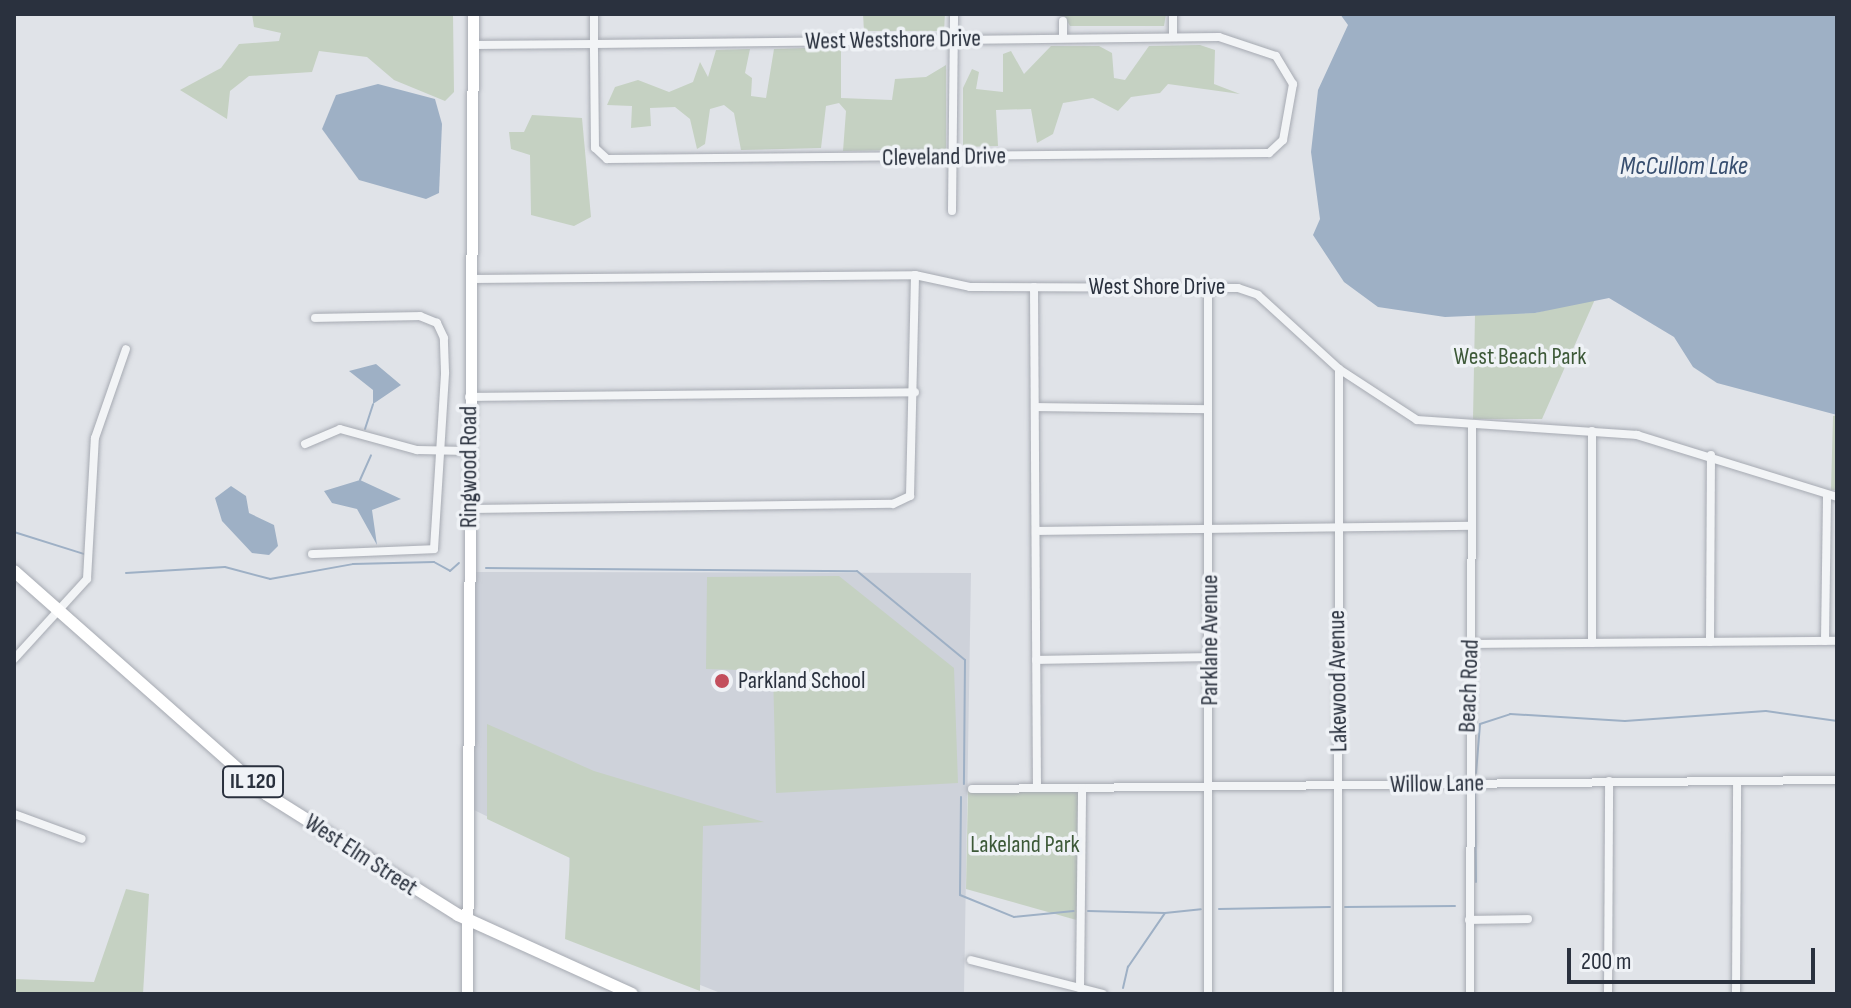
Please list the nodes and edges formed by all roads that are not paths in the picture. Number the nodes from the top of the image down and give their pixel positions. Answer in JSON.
{"nodes":[{"id":1,"x":473,"y":14,"type":"edge"},
{"id":2,"x":594,"y":14,"type":"edge"},
{"id":3,"x":954,"y":14,"type":"edge"},
{"id":4,"x":1173,"y":14,"type":"edge"},
{"id":5,"x":1063,"y":21,"type":"dead end"},
{"id":6,"x":1173,"y":37,"type":"junction"},
{"id":7,"x":1063,"y":38,"type":"junction"},
{"id":8,"x":954,"y":39,"type":"junction"},
{"id":9,"x":594,"y":44,"type":"junction"},
{"id":10,"x":472,"y":45,"type":"junction"},
{"id":11,"x":1283,"y":140,"type":"joint"},
{"id":12,"x":953,"y":157,"type":"junction"},
{"id":13,"x":952,"y":211,"type":"dead end"},
{"id":14,"x":915,"y":275,"type":"junction"},
{"id":15,"x":471,"y":279,"type":"junction"},
{"id":16,"x":1208,"y":286,"type":"junction"},
{"id":17,"x":1034,"y":287,"type":"junction"},
{"id":18,"x":315,"y":318,"type":"dead end"},
{"id":19,"x":126,"y":349,"type":"dead end"},
{"id":20,"x":1339,"y":369,"type":"junction"},
{"id":21,"x":915,"y":392,"type":"junction"},
{"id":22,"x":469,"y":397,"type":"junction"},
{"id":23,"x":1035,"y":407,"type":"junction"},
{"id":24,"x":1208,"y":409,"type":"junction"},
{"id":25,"x":1472,"y":426,"type":"junction"},
{"id":26,"x":1592,"y":431,"type":"junction"},
{"id":27,"x":305,"y":444,"type":"dead end"},
{"id":28,"x":440,"y":450,"type":"junction"},
{"id":29,"x":468,"y":451,"type":"junction"},
{"id":30,"x":1711,"y":455,"type":"junction"},
{"id":31,"x":1827,"y":495,"type":"junction"},
{"id":32,"x":1837,"y":497,"type":"edge"},
{"id":33,"x":470,"y":509,"type":"junction"},
{"id":34,"x":1337,"y":526,"type":"junction"},
{"id":35,"x":1471,"y":526,"type":"junction"},
{"id":36,"x":1210,"y":530,"type":"junction"},
{"id":37,"x":1036,"y":531,"type":"junction"},
{"id":38,"x":312,"y":554,"type":"dead end"},
{"id":39,"x":14,"y":571,"type":"edge"},
{"id":40,"x":60,"y":616,"type":"junction"},
{"id":41,"x":1825,"y":641,"type":"junction"},
{"id":42,"x":1837,"y":641,"type":"edge"},
{"id":43,"x":1710,"y":642,"type":"junction"},
{"id":44,"x":1592,"y":643,"type":"junction"},
{"id":45,"x":1471,"y":644,"type":"junction"},
{"id":46,"x":1210,"y":657,"type":"junction"},
{"id":47,"x":14,"y":659,"type":"edge"},
{"id":48,"x":1036,"y":660,"type":"junction"},
{"id":49,"x":1837,"y":780,"type":"edge"},
{"id":50,"x":1609,"y":781,"type":"junction"},
{"id":51,"x":1737,"y":781,"type":"junction"},
{"id":52,"x":1466,"y":784,"type":"junction"},
{"id":53,"x":1339,"y":785,"type":"junction"},
{"id":54,"x":1211,"y":786,"type":"junction"},
{"id":55,"x":1037,"y":788,"type":"junction"},
{"id":56,"x":1082,"y":788,"type":"junction"},
{"id":57,"x":972,"y":789,"type":"dead end"},
{"id":58,"x":14,"y":814,"type":"edge"},
{"id":59,"x":82,"y":839,"type":"dead end"},
{"id":60,"x":1528,"y":919,"type":"dead end"},
{"id":61,"x":1469,"y":920,"type":"junction"},
{"id":62,"x":468,"y":921,"type":"junction"},
{"id":63,"x":971,"y":960,"type":"dead end"},
{"id":64,"x":1080,"y":988,"type":"junction"},
{"id":65,"x":467,"y":994,"type":"edge"},
{"id":66,"x":632,"y":994,"type":"edge"},
{"id":67,"x":1103,"y":994,"type":"edge"},
{"id":68,"x":1208,"y":994,"type":"edge"},
{"id":69,"x":1338,"y":994,"type":"edge"},
{"id":70,"x":1470,"y":994,"type":"edge"},
{"id":71,"x":1608,"y":994,"type":"edge"},
{"id":72,"x":1736,"y":994,"type":"edge"}],
"edges":[{"from":1,"to":10,"type":"street","name":"Ringwood Road"},
{"from":2,"to":9,"type":"street"},
{"from":3,"to":8,"type":"street"},
{"from":4,"to":6,"type":"street"},
{"from":5,"to":7,"type":"street"},
{"from":6,"to":7,"type":"street","name":"West Westshore Drive"},
{"from":6,"to":11,"type":"street","name":"West Westshore Drive"},
{"from":7,"to":8,"type":"street","name":"West Westshore Drive"},
{"from":8,"to":9,"type":"street","name":"West Westshore Drive"},
{"from":8,"to":12,"type":"street"},
{"from":9,"to":10,"type":"street","name":"West Westshore Drive"},
{"from":9,"to":12,"type":"street","name":"Cleveland Drive"},
{"from":10,"to":15,"type":"street","name":"Ringwood Road"},
{"from":11,"to":12,"type":"street","name":"Cleveland Drive"},
{"from":12,"to":13,"type":"street"},
{"from":14,"to":15,"type":"street","name":"West Shore Drive"},
{"from":14,"to":17,"type":"street","name":"West Shore Drive"},
{"from":14,"to":21,"type":"street"},
{"from":15,"to":22,"type":"street","name":"Ringwood Road"},
{"from":16,"to":17,"type":"street","name":"West Shore Drive"},
{"from":16,"to":20,"type":"street","name":"West Shore Drive"},
{"from":16,"to":24,"type":"street","name":"Parklane Avenue"},
{"from":17,"to":23,"type":"street"},
{"from":18,"to":28,"type":"street"},
{"from":19,"to":40,"type":"street"},
{"from":20,"to":25,"type":"street","name":"West Shore Drive"},
{"from":20,"to":34,"type":"street","name":"Lakewood Avenue"},
{"from":21,"to":22,"type":"street"},
{"from":21,"to":33,"type":"street"},
{"from":22,"to":29,"type":"street","name":"Ringwood Road"},
{"from":23,"to":24,"type":"street"},
{"from":23,"to":37,"type":"street"},
{"from":24,"to":36,"type":"street","name":"Parklane Avenue"},
{"from":25,"to":26,"type":"street","name":"West Shore Drive"},
{"from":25,"to":35,"type":"street","name":"Beach Road"},
{"from":26,"to":30,"type":"street","name":"West Shore Drive"},
{"from":26,"to":44,"type":"street"},
{"from":27,"to":28,"type":"street"},
{"from":28,"to":29,"type":"street"},
{"from":28,"to":38,"type":"street"},
{"from":29,"to":33,"type":"street","name":"Ringwood Road"},
{"from":30,"to":31,"type":"street","name":"West Shore Drive"},
{"from":30,"to":43,"type":"street"},
{"from":31,"to":32,"type":"street","name":"West Shore Drive"},
{"from":31,"to":41,"type":"street"},
{"from":33,"to":62,"type":"street","name":"Ringwood Road"},
{"from":34,"to":35,"type":"street"},
{"from":34,"to":36,"type":"street"},
{"from":34,"to":53,"type":"street","name":"Lakewood Avenue"},
{"from":35,"to":45,"type":"street","name":"Beach Road"},
{"from":36,"to":37,"type":"street"},
{"from":36,"to":46,"type":"street","name":"Parklane Avenue"},
{"from":37,"to":48,"type":"street"},
{"from":39,"to":40,"type":"main road","name":"West Elm Street","number":"IL 120"},
{"from":40,"to":47,"type":"street"},
{"from":40,"to":62,"type":"main road","name":"West Elm Street","number":"IL 120"},
{"from":41,"to":42,"type":"street"},
{"from":41,"to":43,"type":"street"},
{"from":43,"to":44,"type":"street"},
{"from":44,"to":45,"type":"street"},
{"from":45,"to":52,"type":"street","name":"Beach Road"},
{"from":46,"to":48,"type":"street"},
{"from":46,"to":54,"type":"street","name":"Parklane Avenue"},
{"from":48,"to":55,"type":"street"},
{"from":49,"to":51,"type":"street","name":"Willow Lane"},
{"from":50,"to":51,"type":"street","name":"Willow Lane"},
{"from":50,"to":52,"type":"street","name":"Willow Lane"},
{"from":50,"to":71,"type":"street"},
{"from":51,"to":72,"type":"street"},
{"from":52,"to":53,"type":"street","name":"Willow Lane"},
{"from":52,"to":61,"type":"street","name":"Beach Road"},
{"from":53,"to":54,"type":"street","name":"Willow Lane"},
{"from":53,"to":69,"type":"street","name":"Lakewood Avenue"},
{"from":54,"to":56,"type":"street","name":"Willow Lane"},
{"from":54,"to":68,"type":"street","name":"Parklane Avenue"},
{"from":55,"to":56,"type":"street","name":"Willow Lane"},
{"from":55,"to":57,"type":"street","name":"Willow Lane"},
{"from":56,"to":64,"type":"street"},
{"from":58,"to":59,"type":"street"},
{"from":60,"to":61,"type":"street"},
{"from":61,"to":70,"type":"street","name":"Beach Road"},
{"from":62,"to":65,"type":"street","name":"Ringwood Road"},
{"from":62,"to":66,"type":"main road","name":"West Elm Street","number":"IL 120"},
{"from":63,"to":64,"type":"street"},
{"from":64,"to":67,"type":"street"}]}
